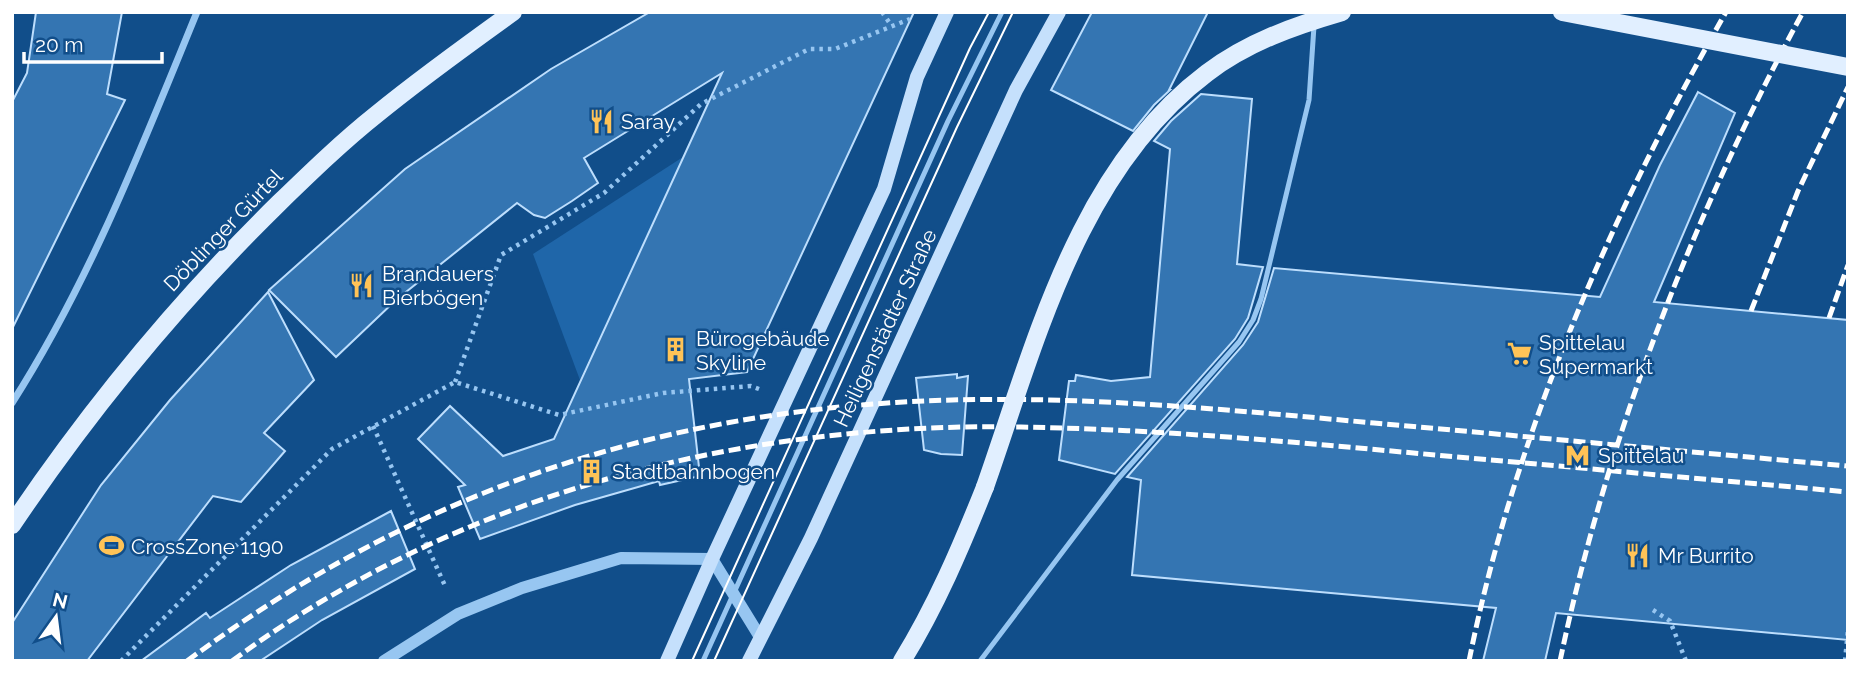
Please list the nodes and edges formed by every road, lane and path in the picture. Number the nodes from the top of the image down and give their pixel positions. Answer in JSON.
{"nodes":[{"id":1,"x":197,"y":12,"type":"edge"},
{"id":2,"x":513,"y":12,"type":"edge"},
{"id":3,"x":882,"y":12,"type":"edge"},
{"id":4,"x":947,"y":12,"type":"edge"},
{"id":5,"x":1002,"y":12,"type":"edge"},
{"id":6,"x":1059,"y":12,"type":"edge"},
{"id":7,"x":1313,"y":12,"type":"edge"},
{"id":8,"x":1342,"y":12,"type":"edge"},
{"id":9,"x":1562,"y":12,"type":"edge"},
{"id":10,"x":918,"y":13,"type":"edge"},
{"id":11,"x":887,"y":28,"type":"junction"},
{"id":12,"x":1848,"y":67,"type":"edge"},
{"id":13,"x":455,"y":382,"type":"junction"},
{"id":14,"x":788,"y":399,"type":"junction"},
{"id":15,"x":12,"y":403,"type":"edge"},
{"id":16,"x":373,"y":426,"type":"junction"},
{"id":17,"x":12,"y":525,"type":"edge"},
{"id":18,"x":712,"y":559,"type":"junction"},
{"id":19,"x":734,"y":593,"type":"junction"},
{"id":20,"x":1653,"y":610,"type":"dead end"},
{"id":21,"x":458,"y":614,"type":"junction"},
{"id":22,"x":1848,"y":630,"type":"edge"},
{"id":23,"x":760,"y":637,"type":"junction"},
{"id":24,"x":121,"y":661,"type":"edge"},
{"id":25,"x":384,"y":661,"type":"edge"},
{"id":26,"x":667,"y":661,"type":"edge"},
{"id":27,"x":703,"y":661,"type":"edge"},
{"id":28,"x":749,"y":661,"type":"edge"},
{"id":29,"x":902,"y":661,"type":"edge"},
{"id":30,"x":981,"y":661,"type":"edge"},
{"id":31,"x":1686,"y":661,"type":"edge"},
{"id":32,"x":1845,"y":661,"type":"edge"}],
"edges":[{"from":1,"to":15,"type":"street"},
{"from":2,"to":17,"type":"main road","name":"Döblinger Gürtel"},
{"from":3,"to":10,"type":"path"},
{"from":3,"to":11,"type":"path"},
{"from":4,"to":14,"type":"main road"},
{"from":5,"to":19,"type":"lane"},
{"from":6,"to":23,"type":"main road","name":"Heiligenstädter Straße"},
{"from":7,"to":30,"type":"lane"},
{"from":8,"to":29,"type":"main road","bridge":true},
{"from":9,"to":12,"type":"main road","bridge":true},
{"from":10,"to":11,"type":"path"},
{"from":11,"to":13,"type":"path"},
{"from":13,"to":14,"type":"path"},
{"from":13,"to":16,"type":"path"},
{"from":14,"to":18,"type":"main road"},
{"from":16,"to":21,"type":"path"},
{"from":16,"to":24,"type":"path"},
{"from":18,"to":19,"type":"street"},
{"from":18,"to":21,"type":"street"},
{"from":18,"to":26,"type":"main road"},
{"from":19,"to":23,"type":"street"},
{"from":19,"to":27,"type":"lane"},
{"from":20,"to":31,"type":"path"},
{"from":21,"to":25,"type":"street"},
{"from":22,"to":32,"type":"path"},
{"from":23,"to":28,"type":"main road","name":"Heiligenstädter Straße"}]}
